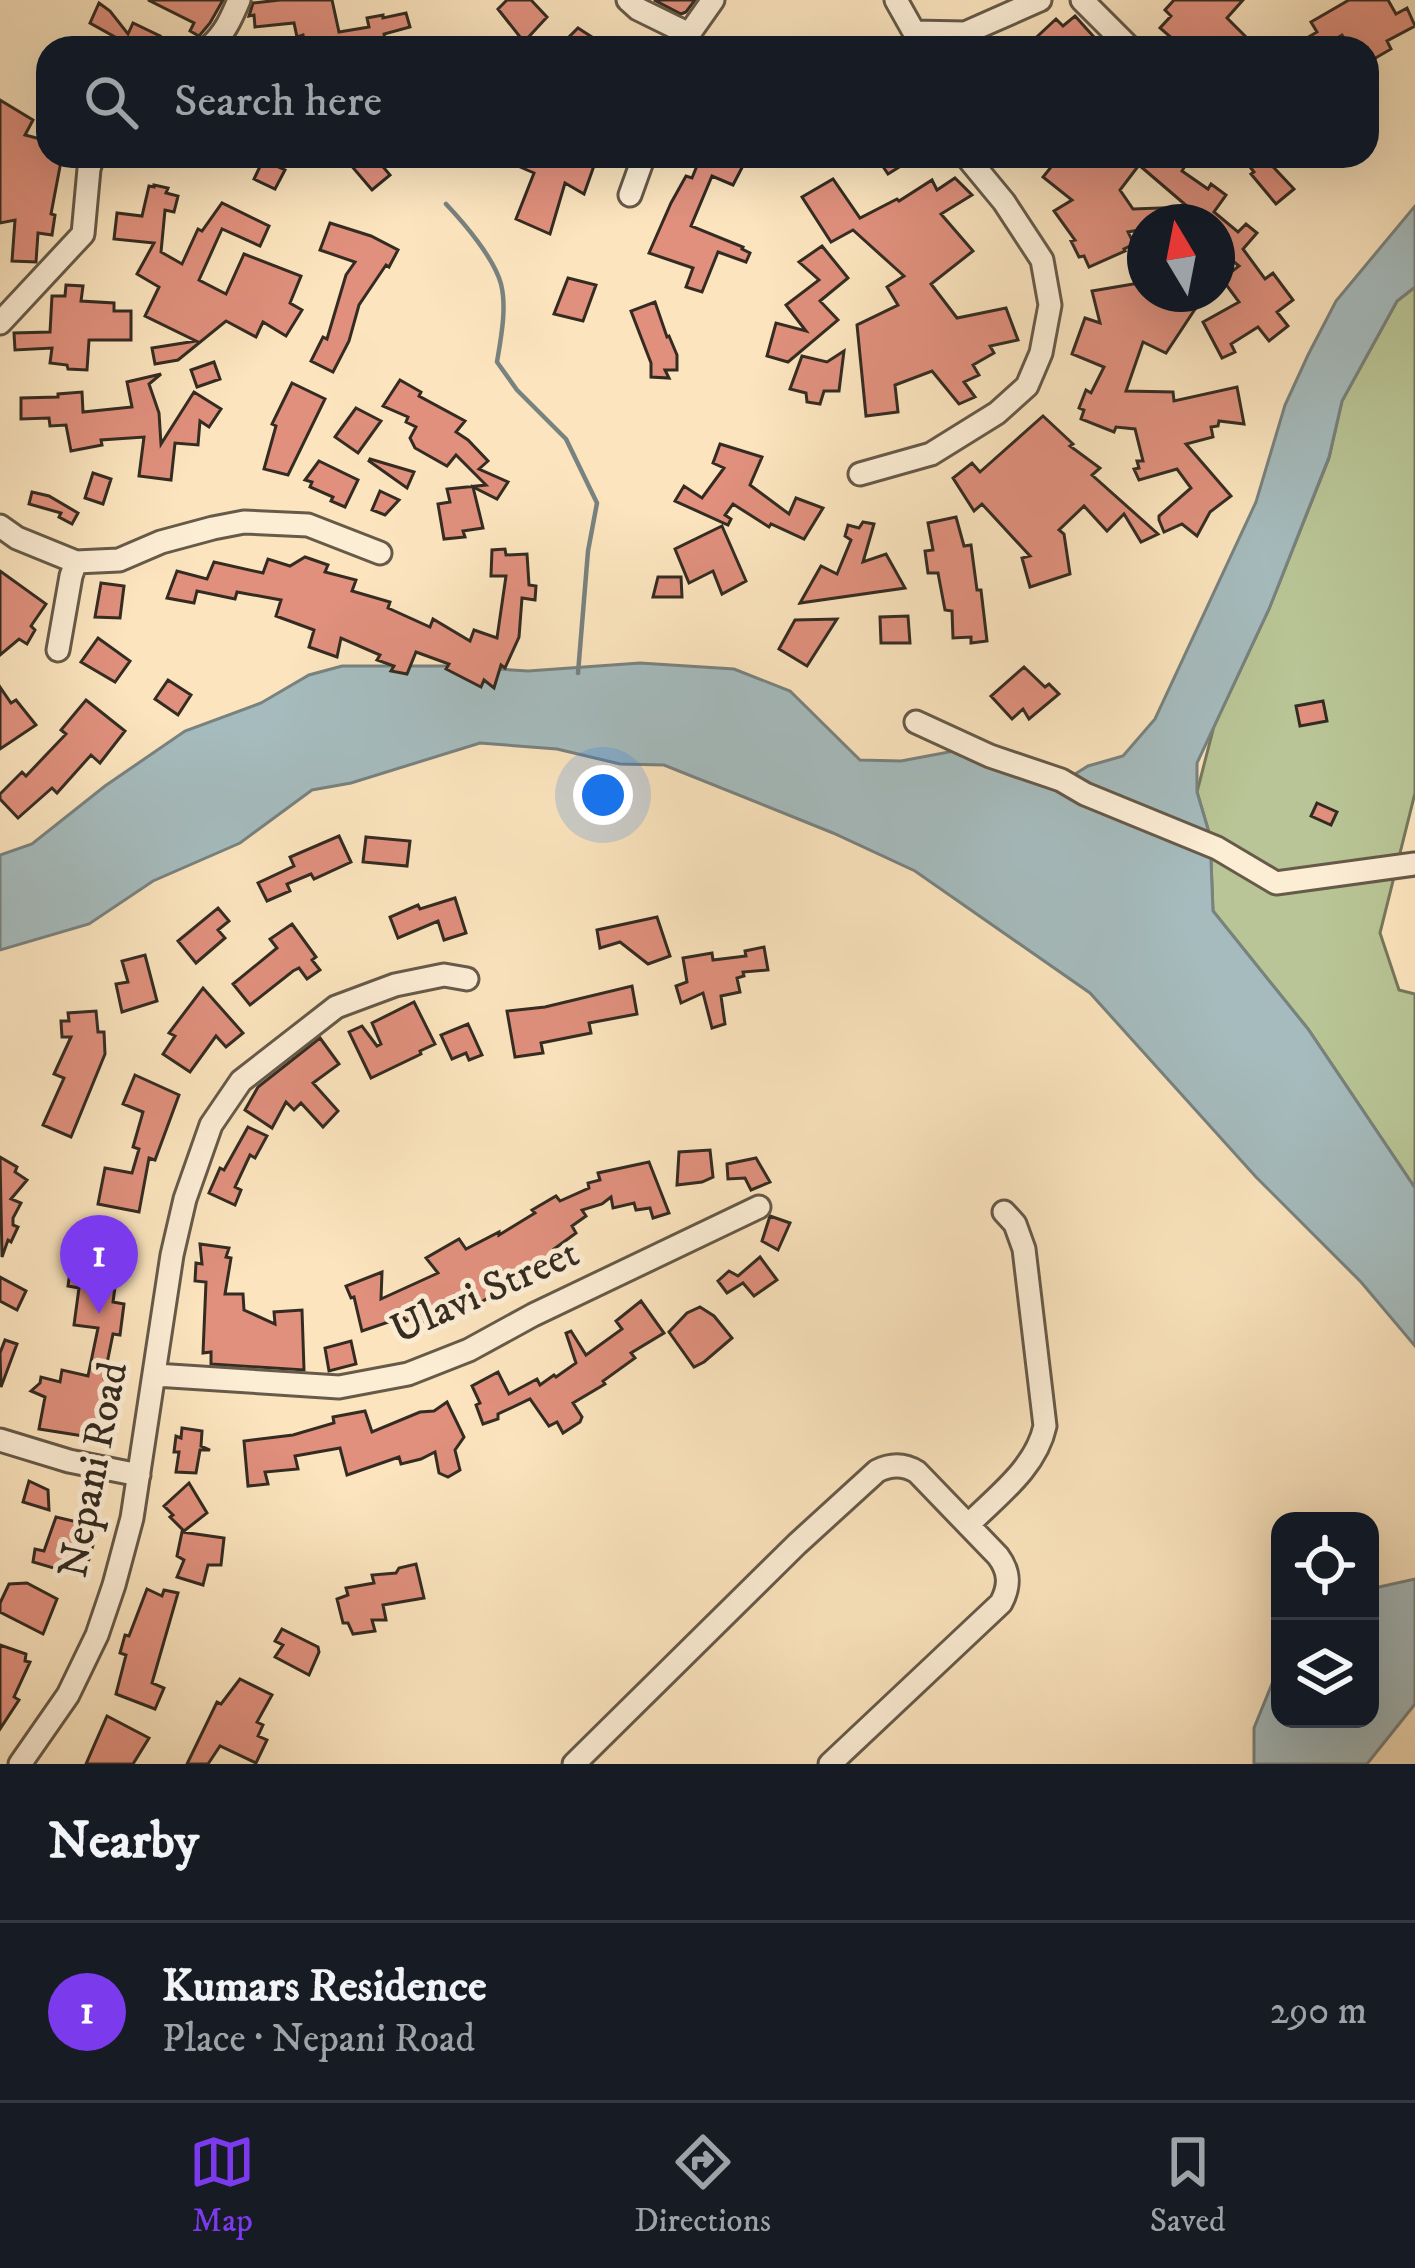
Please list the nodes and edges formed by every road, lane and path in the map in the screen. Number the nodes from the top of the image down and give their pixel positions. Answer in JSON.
{"nodes":[{"id":1,"x":239,"y":0,"type":"edge"},
{"id":2,"x":628,"y":0,"type":"edge"},
{"id":3,"x":713,"y":0,"type":"edge"},
{"id":4,"x":896,"y":0,"type":"edge"},
{"id":5,"x":1040,"y":0,"type":"edge"},
{"id":6,"x":1082,"y":0,"type":"edge"},
{"id":7,"x":220,"y":36,"type":"edge"},
{"id":8,"x":679,"y":36,"type":"edge"},
{"id":9,"x":689,"y":36,"type":"edge"},
{"id":10,"x":914,"y":36,"type":"edge"},
{"id":11,"x":944,"y":36,"type":"edge"},
{"id":12,"x":1118,"y":36,"type":"edge"},
{"id":13,"x":88,"y":168,"type":"edge"},
{"id":14,"x":640,"y":168,"type":"edge"},
{"id":15,"x":976,"y":168,"type":"edge"},
{"id":16,"x":630,"y":194,"type":"dead end"},
{"id":17,"x":0,"y":323,"type":"edge"},
{"id":18,"x":860,"y":474,"type":"dead end"},
{"id":19,"x":0,"y":526,"type":"edge"},
{"id":20,"x":380,"y":553,"type":"dead end"},
{"id":21,"x":76,"y":562,"type":"junction"},
{"id":22,"x":58,"y":650,"type":"dead end"},
{"id":23,"x":916,"y":722,"type":"dead end"},
{"id":24,"x":1415,"y":864,"type":"edge"},
{"id":25,"x":467,"y":979,"type":"dead end"},
{"id":26,"x":759,"y":1207,"type":"dead end"},
{"id":27,"x":1004,"y":1212,"type":"dead end"},
{"id":28,"x":155,"y":1375,"type":"junction"},
{"id":29,"x":0,"y":1440,"type":"edge"},
{"id":30,"x":139,"y":1475,"type":"junction"},
{"id":31,"x":968,"y":1525,"type":"junction"},
{"id":32,"x":20,"y":1764,"type":"edge"},
{"id":33,"x":574,"y":1764,"type":"edge"},
{"id":34,"x":830,"y":1764,"type":"edge"}],
"edges":[{"from":1,"to":7,"type":"street"},
{"from":2,"to":8,"type":"street"},
{"from":3,"to":9,"type":"street"},
{"from":4,"to":10,"type":"street"},
{"from":5,"to":11,"type":"street"},
{"from":6,"to":12,"type":"street"},
{"from":13,"to":17,"type":"street"},
{"from":14,"to":16,"type":"street"},
{"from":15,"to":18,"type":"street"},
{"from":19,"to":21,"type":"street"},
{"from":20,"to":21,"type":"street"},
{"from":21,"to":22,"type":"street"},
{"from":23,"to":24,"type":"street"},
{"from":25,"to":28,"type":"street","name":"Nepani Road"},
{"from":26,"to":28,"type":"street","name":"Ulavi Street"},
{"from":27,"to":31,"type":"street"},
{"from":28,"to":30,"type":"street","name":"Nepani Road"},
{"from":29,"to":30,"type":"street"},
{"from":30,"to":32,"type":"street","name":"Nepani Road"},
{"from":31,"to":33,"type":"street"},
{"from":31,"to":34,"type":"street"}]}
